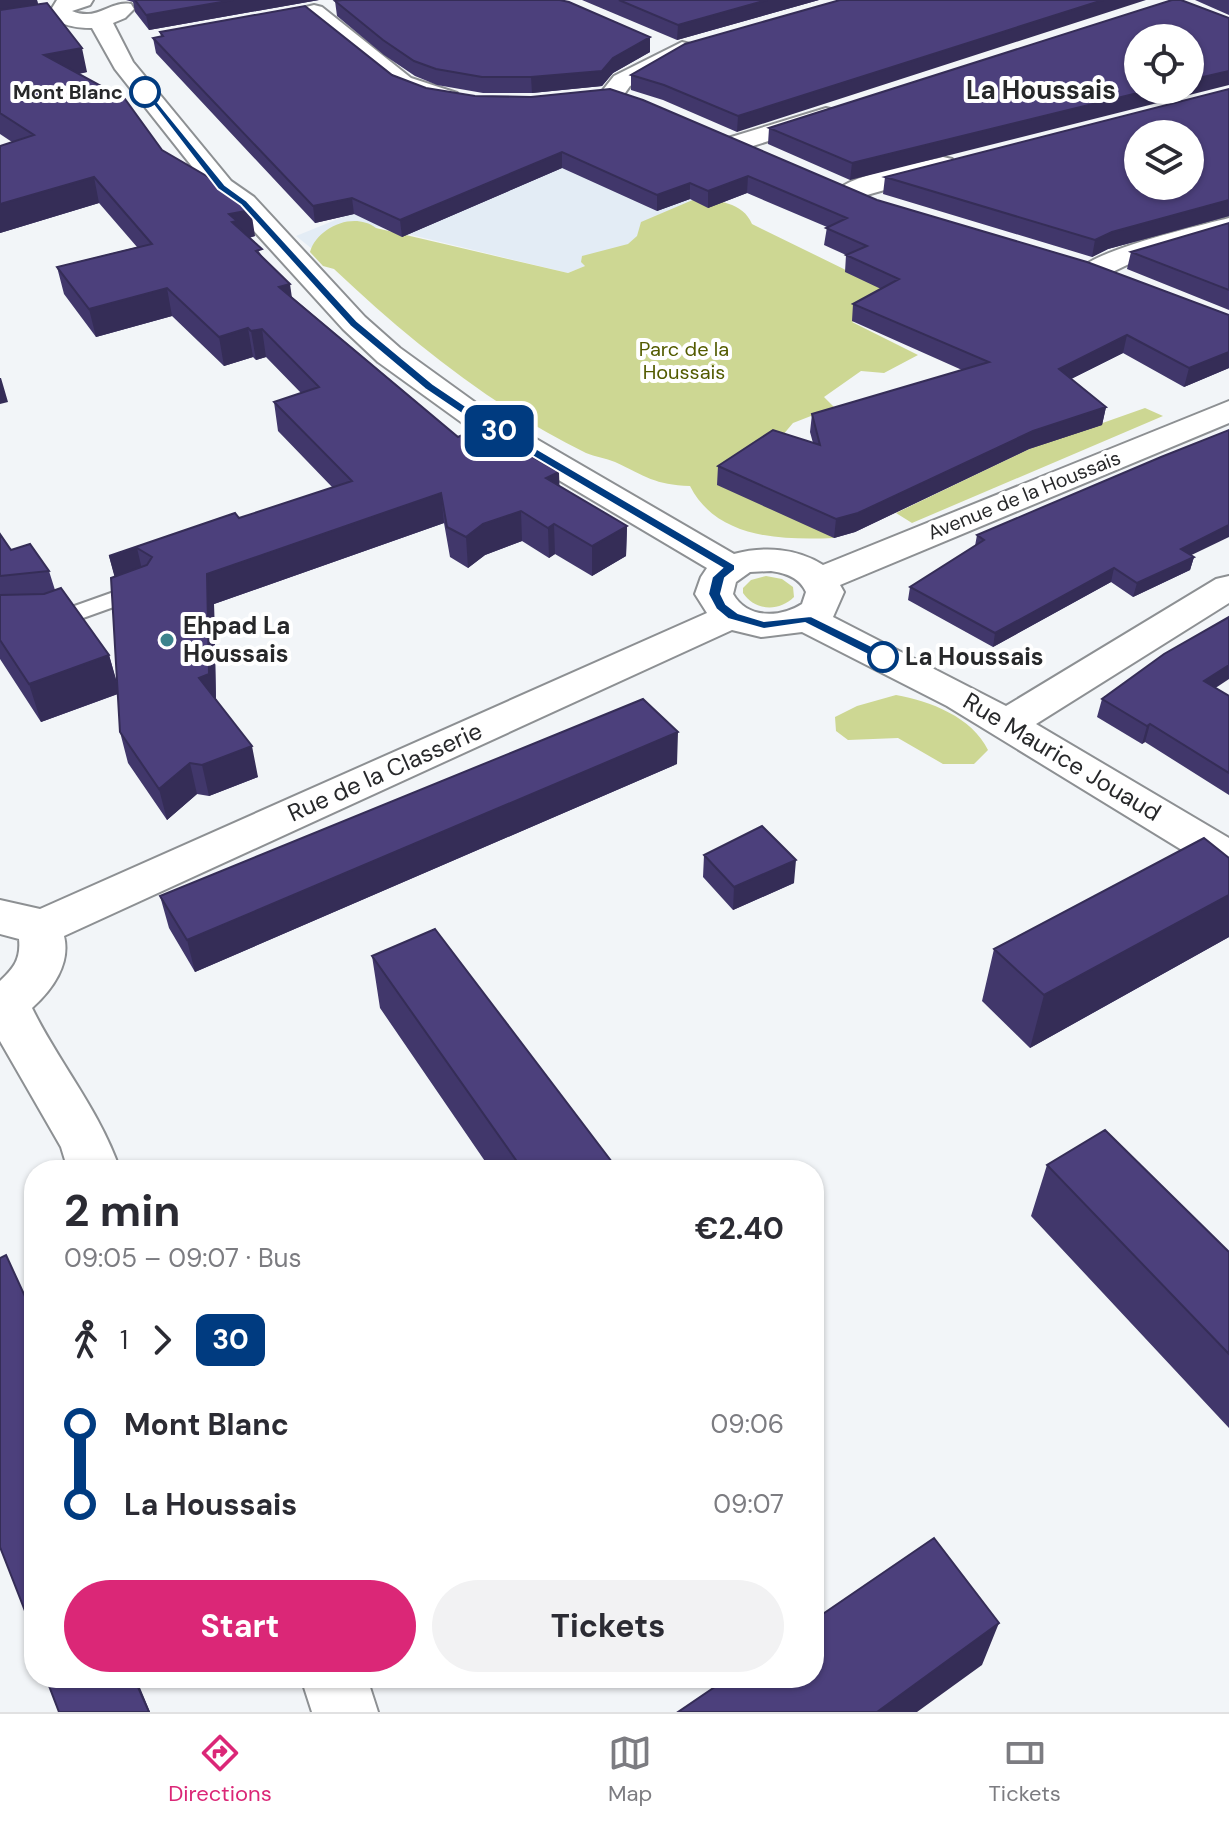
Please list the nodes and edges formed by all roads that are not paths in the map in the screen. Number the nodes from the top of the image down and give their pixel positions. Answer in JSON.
{"nodes":[{"id":1,"x":347,"y":5,"type":"edge"},
{"id":2,"x":101,"y":13,"type":"edge"},
{"id":3,"x":37,"y":19,"type":"edge"},
{"id":4,"x":645,"y":40,"type":"edge"},
{"id":5,"x":699,"y":44,"type":"edge"},
{"id":6,"x":675,"y":51,"type":"junction"},
{"id":7,"x":611,"y":95,"type":"junction"},
{"id":8,"x":580,"y":99,"type":"edge"},
{"id":9,"x":476,"y":102,"type":"edge"},
{"id":10,"x":639,"y":104,"type":"edge"},
{"id":11,"x":845,"y":109,"type":"edge"},
{"id":12,"x":709,"y":132,"type":"edge"},
{"id":13,"x":737,"y":143,"type":"junction"},
{"id":14,"x":969,"y":159,"type":"edge"},
{"id":15,"x":776,"y":161,"type":"edge"},
{"id":16,"x":886,"y":208,"type":"edge"},
{"id":17,"x":1229,"y":226,"type":"edge"},
{"id":18,"x":1065,"y":261,"type":"edge"},
{"id":19,"x":1094,"y":270,"type":"junction"},
{"id":20,"x":1137,"y":286,"type":"edge"},
{"id":21,"x":1229,"y":411,"type":"edge"},
{"id":22,"x":731,"y":567,"type":"junction"},
{"id":23,"x":819,"y":580,"type":"junction"},
{"id":24,"x":1229,"y":587,"type":"edge"},
{"id":25,"x":145,"y":588,"type":"edge"},
{"id":26,"x":733,"y":616,"type":"junction"},
{"id":27,"x":806,"y":619,"type":"junction"},
{"id":28,"x":0,"y":624,"type":"edge"},
{"id":29,"x":1008,"y":724,"type":"junction"},
{"id":30,"x":1229,"y":858,"type":"edge"},
{"id":31,"x":19,"y":923,"type":"edge"},
{"id":32,"x":2,"y":1002,"type":"edge"},
{"id":33,"x":91,"y":1160,"type":"edge"},
{"id":34,"x":337,"y":1688,"type":"edge"},
{"id":35,"x":345,"y":1712,"type":"edge"}],
"edges":[{"from":1,"to":9,"type":"street"},
{"from":2,"to":3,"type":"street"},
{"from":2,"to":22,"type":"street"},
{"from":4,"to":6,"type":"street"},
{"from":5,"to":6,"type":"street"},
{"from":6,"to":7,"type":"street"},
{"from":7,"to":8,"type":"street"},
{"from":7,"to":10,"type":"street"},
{"from":11,"to":13,"type":"street"},
{"from":12,"to":13,"type":"street"},
{"from":13,"to":15,"type":"street"},
{"from":14,"to":16,"type":"street"},
{"from":17,"to":19,"type":"street"},
{"from":18,"to":19,"type":"street"},
{"from":19,"to":20,"type":"street"},
{"from":21,"to":23,"type":"street","name":"Avenue de la Houssais"},
{"from":22,"to":23,"type":"street"},
{"from":22,"to":26,"type":"street"},
{"from":23,"to":27,"type":"street"},
{"from":24,"to":29,"type":"street"},
{"from":25,"to":28,"type":"lane"},
{"from":26,"to":27,"type":"street"},
{"from":26,"to":31,"type":"street","name":"Rue de la Classerie"},
{"from":27,"to":29,"type":"street","name":"Rue Maurice Jouaud"},
{"from":29,"to":30,"type":"street","name":"Rue Maurice Jouaud"},
{"from":31,"to":32,"type":"street"},
{"from":32,"to":33,"type":"street"},
{"from":34,"to":35,"type":"street"}]}
